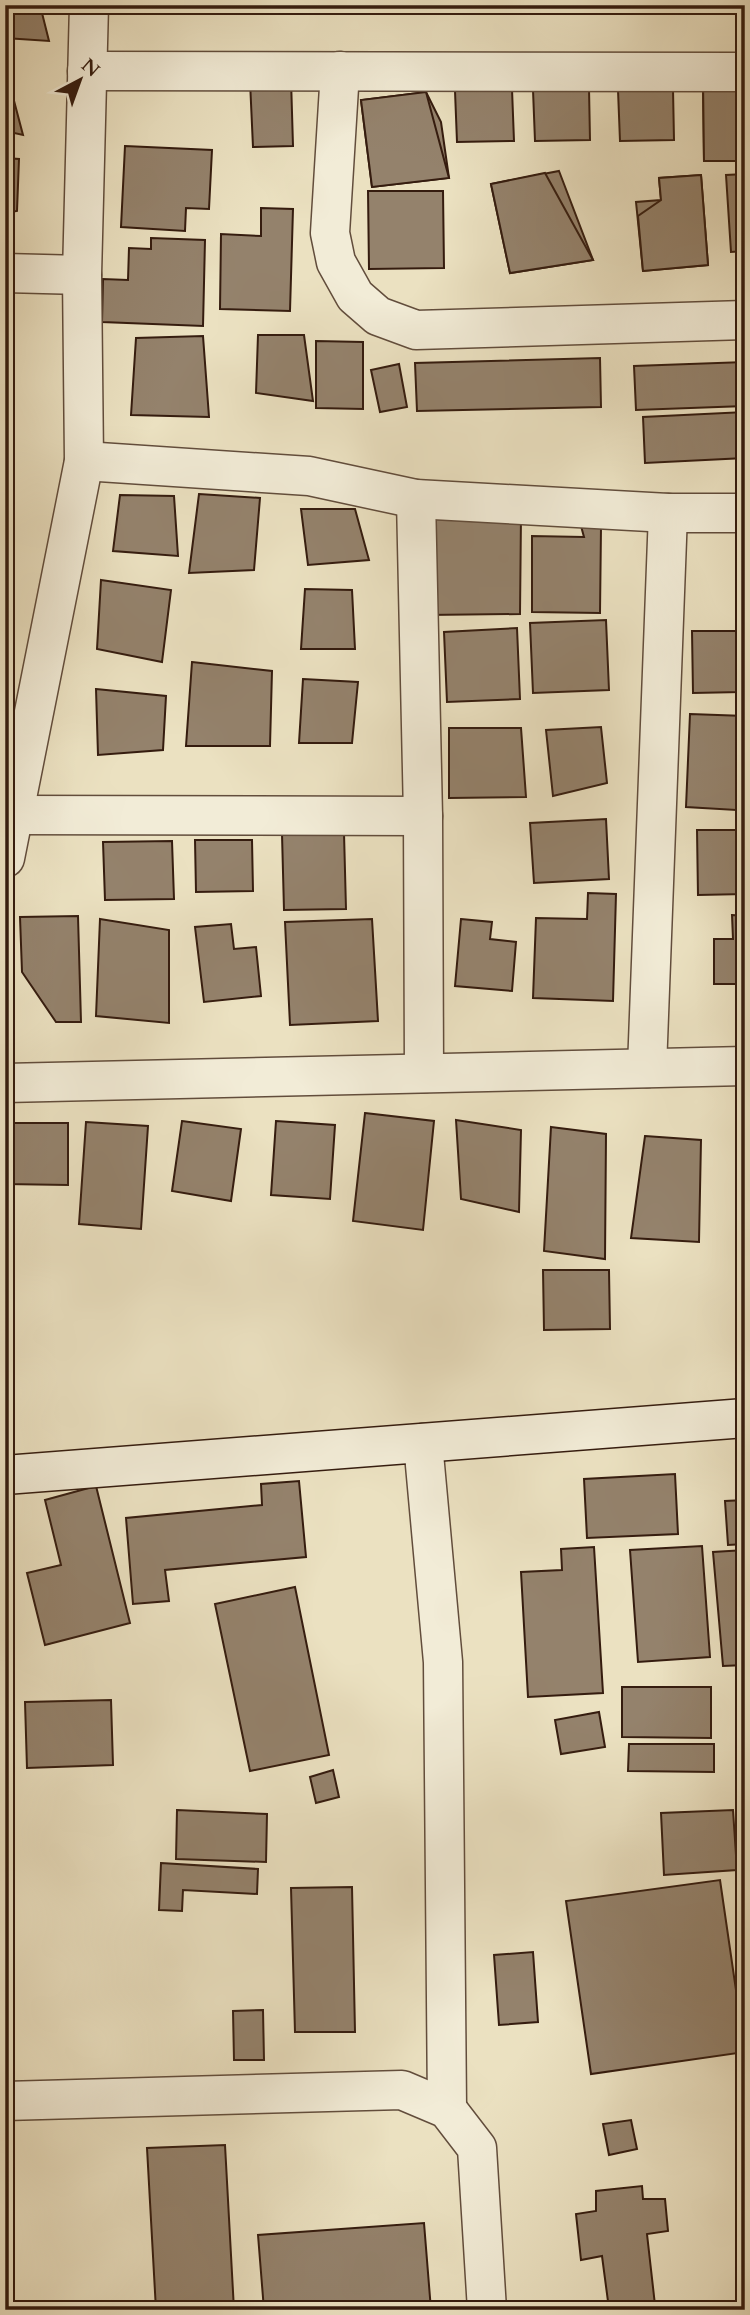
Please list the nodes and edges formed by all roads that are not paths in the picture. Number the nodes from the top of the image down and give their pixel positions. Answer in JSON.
{"nodes":[{"id":1,"x":89,"y":5,"type":"edge"},
{"id":2,"x":87,"y":71,"type":"junction"},
{"id":3,"x":340,"y":71,"type":"junction"},
{"id":4,"x":745,"y":72,"type":"edge"},
{"id":5,"x":5,"y":273,"type":"edge"},
{"id":6,"x":82,"y":275,"type":"junction"},
{"id":7,"x":745,"y":320,"type":"edge"},
{"id":8,"x":84,"y":461,"type":"junction"},
{"id":9,"x":416,"y":499,"type":"junction"},
{"id":10,"x":668,"y":513,"type":"junction"},
{"id":11,"x":745,"y":513,"type":"edge"},
{"id":12,"x":12,"y":815,"type":"junction"},
{"id":13,"x":423,"y":816,"type":"junction"},
{"id":14,"x":5,"y":858,"type":"edge"},
{"id":15,"x":745,"y":1066,"type":"edge"},
{"id":16,"x":647,"y":1068,"type":"junction"},
{"id":17,"x":424,"y":1073,"type":"junction"},
{"id":18,"x":5,"y":1083,"type":"edge"},
{"id":19,"x":745,"y":1418,"type":"edge"},
{"id":20,"x":423,"y":1443,"type":"junction"},
{"id":21,"x":5,"y":1475,"type":"edge"},
{"id":22,"x":5,"y":2101,"type":"edge"},
{"id":23,"x":447,"y":2109,"type":"junction"},
{"id":24,"x":487,"y":2310,"type":"edge"}],
"edges":[{"from":1,"to":2,"type":"street"},
{"from":2,"to":3,"type":"street"},
{"from":2,"to":6,"type":"street"},
{"from":3,"to":4,"type":"street"},
{"from":3,"to":7,"type":"street"},
{"from":5,"to":6,"type":"street"},
{"from":6,"to":8,"type":"street"},
{"from":8,"to":9,"type":"street"},
{"from":8,"to":12,"type":"street"},
{"from":9,"to":10,"type":"street"},
{"from":9,"to":13,"type":"street"},
{"from":10,"to":11,"type":"street"},
{"from":10,"to":16,"type":"street"},
{"from":12,"to":13,"type":"street"},
{"from":12,"to":14,"type":"street"},
{"from":13,"to":17,"type":"street"},
{"from":15,"to":16,"type":"street"},
{"from":16,"to":17,"type":"street"},
{"from":17,"to":18,"type":"street"},
{"from":19,"to":20,"type":"street"},
{"from":20,"to":21,"type":"street"},
{"from":20,"to":23,"type":"street"},
{"from":22,"to":23,"type":"street"},
{"from":23,"to":24,"type":"street"}]}
